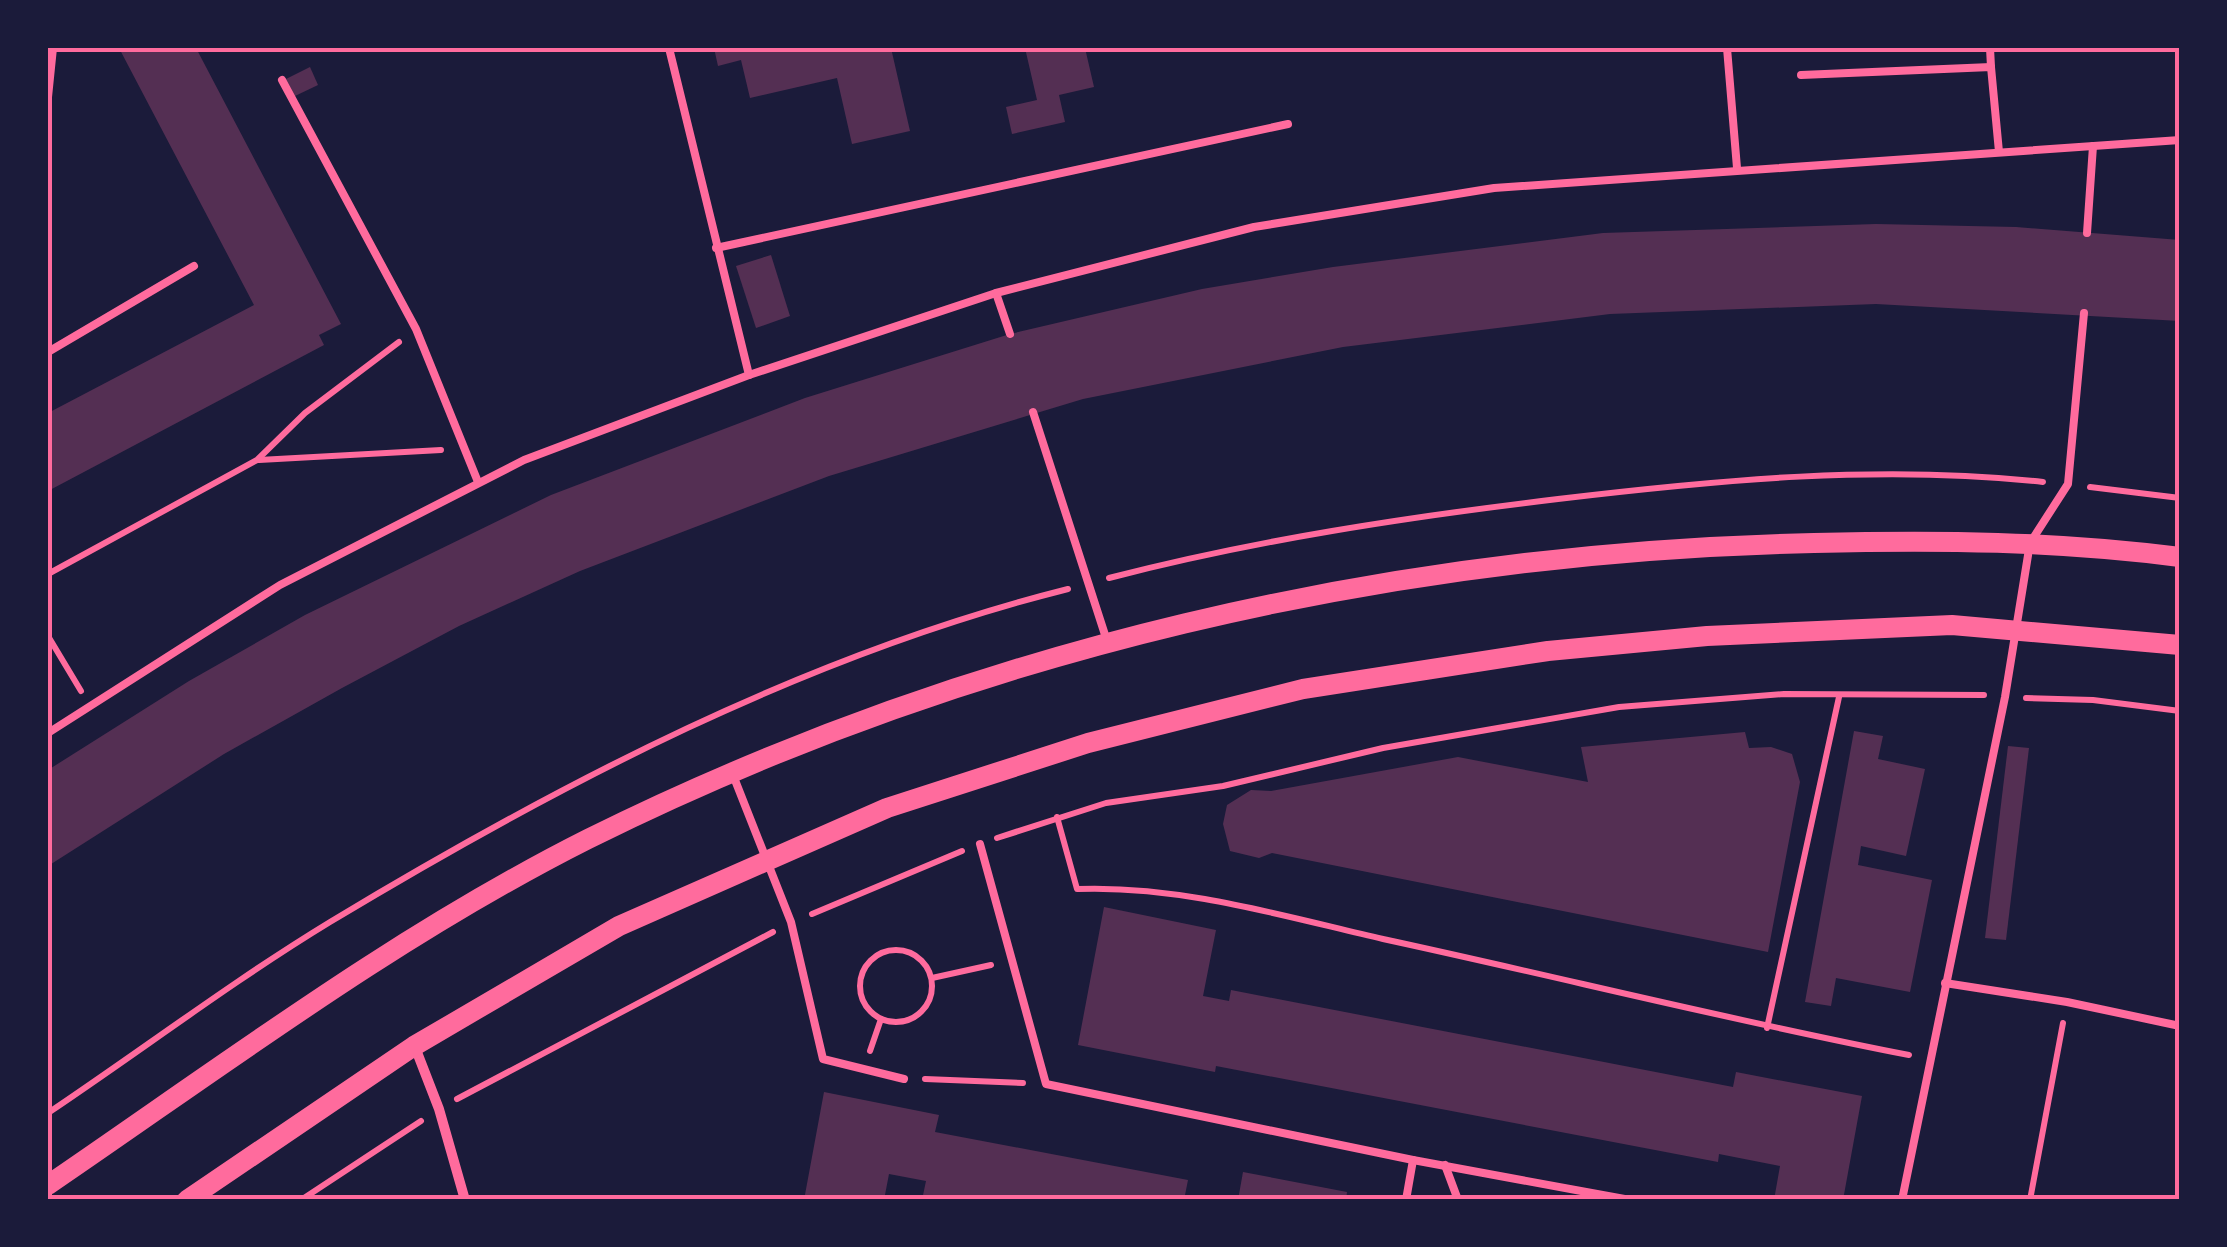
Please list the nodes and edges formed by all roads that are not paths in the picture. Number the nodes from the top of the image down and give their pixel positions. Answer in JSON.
{"nodes":[{"id":1,"x":670,"y":48,"type":"edge"},
{"id":2,"x":1727,"y":48,"type":"edge"},
{"id":3,"x":1990,"y":48,"type":"edge"},
{"id":4,"x":1991,"y":66,"type":"junction"},
{"id":5,"x":1802,"y":75,"type":"dead end"},
{"id":6,"x":282,"y":80,"type":"dead end"},
{"id":7,"x":1288,"y":124,"type":"dead end"},
{"id":8,"x":2180,"y":140,"type":"edge"},
{"id":9,"x":2093,"y":146,"type":"junction"},
{"id":10,"x":1999,"y":152,"type":"junction"},
{"id":11,"x":1737,"y":168,"type":"junction"},
{"id":12,"x":2087,"y":234,"type":"dead end"},
{"id":13,"x":716,"y":248,"type":"junction"},
{"id":14,"x":194,"y":266,"type":"dead end"},
{"id":15,"x":996,"y":293,"type":"junction"},
{"id":16,"x":2084,"y":313,"type":"dead end"},
{"id":17,"x":1010,"y":334,"type":"dead end"},
{"id":18,"x":48,"y":352,"type":"edge"},
{"id":19,"x":749,"y":375,"type":"junction"},
{"id":20,"x":1032,"y":412,"type":"dead end"},
{"id":21,"x":478,"y":482,"type":"junction"},
{"id":22,"x":2030,"y":543,"type":"junction"},
{"id":23,"x":2180,"y":557,"type":"edge"},
{"id":24,"x":2017,"y":628,"type":"junction"},
{"id":25,"x":1107,"y":642,"type":"junction"},
{"id":26,"x":2180,"y":645,"type":"edge"},
{"id":27,"x":48,"y":733,"type":"edge"},
{"id":28,"x":732,"y":771,"type":"junction"},
{"id":29,"x":980,"y":844,"type":"road end"},
{"id":30,"x":768,"y":860,"type":"junction"},
{"id":31,"x":1945,"y":984,"type":"junction"},
{"id":32,"x":2180,"y":1026,"type":"edge"},
{"id":33,"x":414,"y":1046,"type":"junction"},
{"id":34,"x":904,"y":1078,"type":"road end"},
{"id":35,"x":1413,"y":1160,"type":"junction"},
{"id":36,"x":1445,"y":1165,"type":"junction"},
{"id":37,"x":48,"y":1184,"type":"edge"},
{"id":38,"x":187,"y":1200,"type":"edge"},
{"id":39,"x":466,"y":1200,"type":"edge"},
{"id":40,"x":1406,"y":1200,"type":"edge"},
{"id":41,"x":1458,"y":1200,"type":"edge"},
{"id":42,"x":1630,"y":1200,"type":"edge"},
{"id":43,"x":1902,"y":1200,"type":"edge"}],
"edges":[{"from":1,"to":13,"type":"lane"},
{"from":2,"to":11,"type":"lane"},
{"from":3,"to":4,"type":"lane"},
{"from":4,"to":5,"type":"lane"},
{"from":4,"to":10,"type":"lane"},
{"from":6,"to":21,"type":"lane"},
{"from":7,"to":13,"type":"lane"},
{"from":8,"to":9,"type":"lane"},
{"from":9,"to":10,"type":"lane"},
{"from":9,"to":12,"type":"lane"},
{"from":10,"to":11,"type":"lane"},
{"from":11,"to":15,"type":"lane"},
{"from":13,"to":19,"type":"lane"},
{"from":14,"to":18,"type":"lane"},
{"from":15,"to":17,"type":"lane"},
{"from":15,"to":19,"type":"lane"},
{"from":16,"to":22,"type":"lane"},
{"from":19,"to":21,"type":"lane"},
{"from":20,"to":25,"type":"lane"},
{"from":21,"to":27,"type":"lane"},
{"from":22,"to":23,"type":"main road"},
{"from":22,"to":24,"type":"lane"},
{"from":22,"to":25,"type":"main road"},
{"from":24,"to":26,"type":"main road"},
{"from":24,"to":30,"type":"main road"},
{"from":24,"to":31,"type":"lane"},
{"from":25,"to":28,"type":"main road"},
{"from":28,"to":30,"type":"lane"},
{"from":28,"to":37,"type":"main road"},
{"from":29,"to":35,"type":"lane"},
{"from":30,"to":33,"type":"main road"},
{"from":30,"to":34,"type":"lane"},
{"from":31,"to":32,"type":"lane"},
{"from":31,"to":43,"type":"lane"},
{"from":33,"to":38,"type":"main road"},
{"from":33,"to":39,"type":"street"},
{"from":35,"to":36,"type":"lane"},
{"from":35,"to":40,"type":"lane"},
{"from":36,"to":41,"type":"lane"},
{"from":36,"to":42,"type":"lane"}]}
